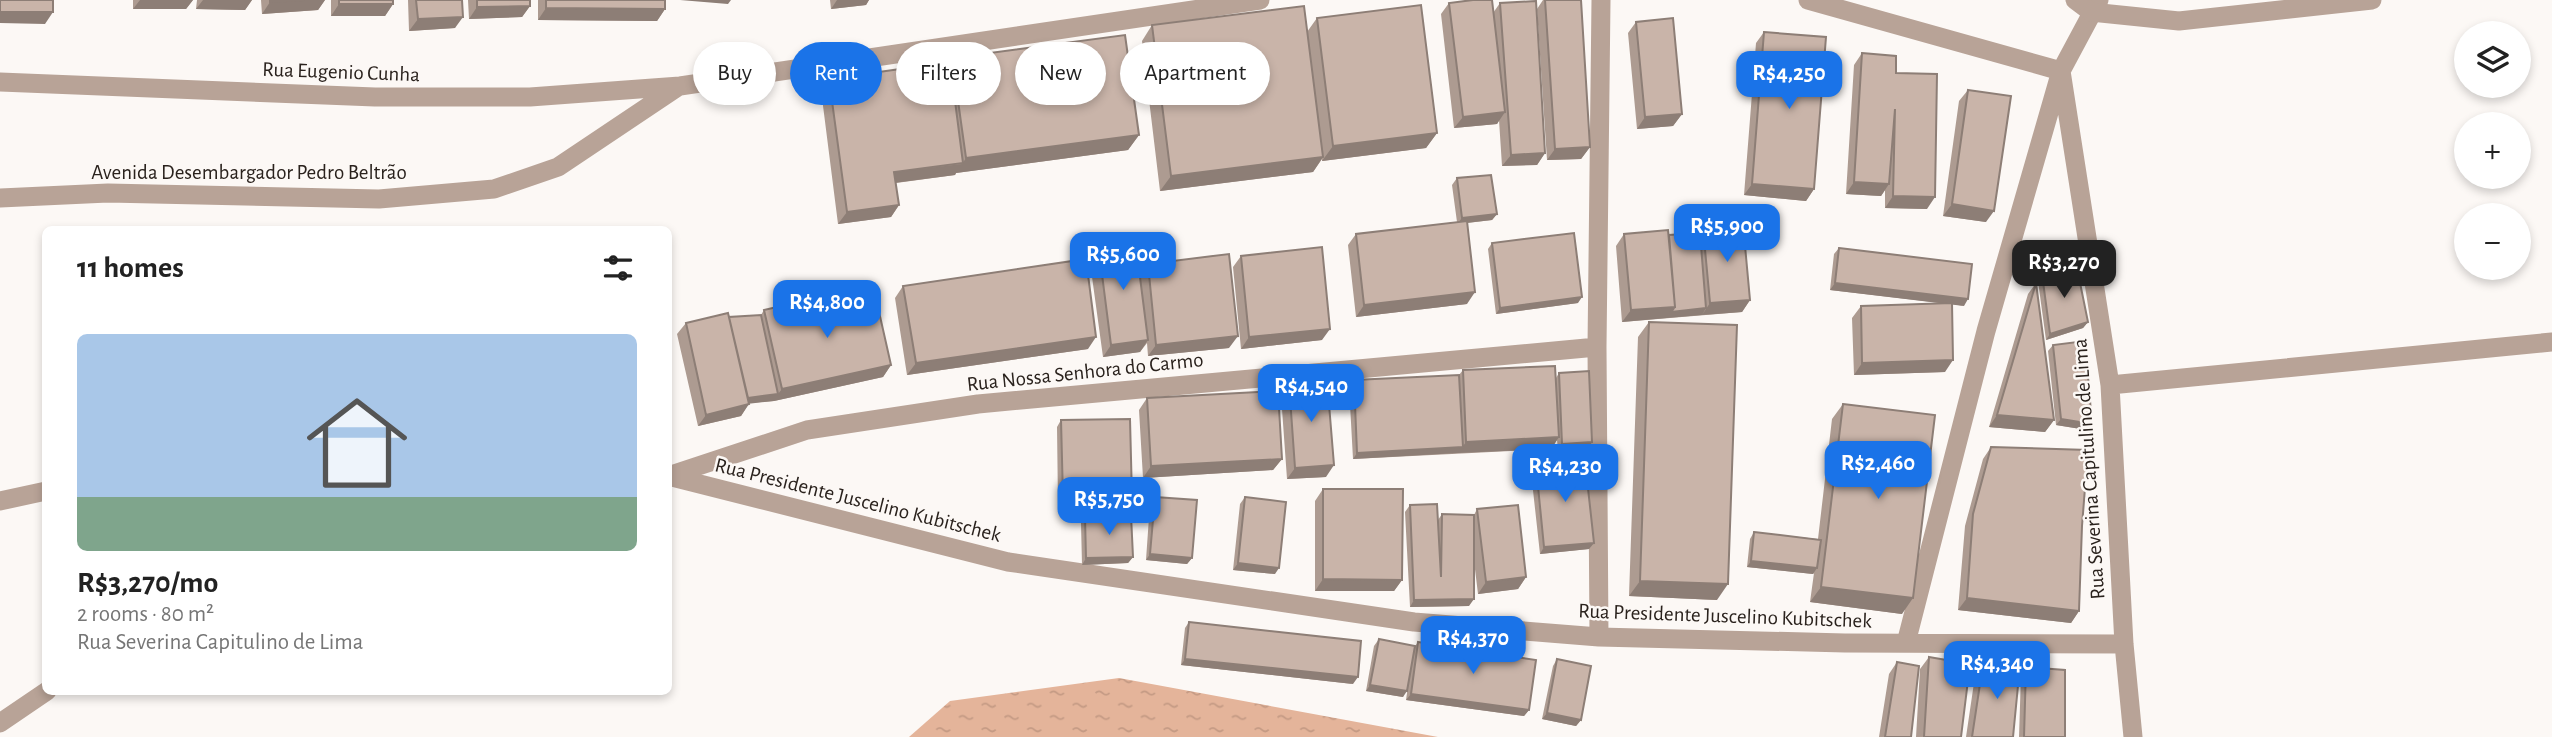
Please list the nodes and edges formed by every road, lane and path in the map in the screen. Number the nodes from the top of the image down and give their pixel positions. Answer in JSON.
{"nodes":[{"id":1,"x":1261,"y":0,"type":"edge"},
{"id":2,"x":1601,"y":0,"type":"edge"},
{"id":3,"x":1808,"y":0,"type":"edge"},
{"id":4,"x":2372,"y":0,"type":"edge"},
{"id":5,"x":2088,"y":4,"type":"edge"},
{"id":6,"x":2061,"y":71,"type":"junction"},
{"id":7,"x":0,"y":82,"type":"edge"},
{"id":8,"x":680,"y":86,"type":"junction"},
{"id":9,"x":0,"y":198,"type":"edge"},
{"id":10,"x":2552,"y":342,"type":"edge"},
{"id":11,"x":1597,"y":347,"type":"junction"},
{"id":12,"x":2110,"y":385,"type":"junction"},
{"id":13,"x":672,"y":474,"type":"edge"},
{"id":14,"x":672,"y":476,"type":"edge"},
{"id":15,"x":42,"y":492,"type":"edge"},
{"id":16,"x":0,"y":501,"type":"edge"},
{"id":17,"x":1599,"y":637,"type":"junction"},
{"id":18,"x":1906,"y":643,"type":"junction"},
{"id":19,"x":2124,"y":644,"type":"junction"},
{"id":20,"x":42,"y":694,"type":"edge"},
{"id":21,"x":0,"y":723,"type":"edge"},
{"id":22,"x":2133,"y":737,"type":"edge"}],
"edges":[{"from":1,"to":8,"type":"street","name":"Avenida Desembargador Pedro Beltrão"},
{"from":2,"to":11,"type":"street"},
{"from":3,"to":6,"type":"street"},
{"from":4,"to":5,"type":"street"},
{"from":5,"to":6,"type":"street"},
{"from":6,"to":12,"type":"street","name":"Rua Severina Capitulino de Lima"},
{"from":6,"to":18,"type":"street"},
{"from":7,"to":8,"type":"street","name":"Rua Eugenio Cunha"},
{"from":8,"to":9,"type":"street","name":"Avenida Desembargador Pedro Beltrão"},
{"from":10,"to":12,"type":"street"},
{"from":11,"to":13,"type":"street","name":"Rua Nossa Senhora do Carmo"},
{"from":11,"to":17,"type":"street"},
{"from":12,"to":19,"type":"street","name":"Rua Severina Capitulino de Lima"},
{"from":14,"to":17,"type":"street","name":"Rua Presidente Juscelino Kubitschek"},
{"from":15,"to":16,"type":"street"},
{"from":17,"to":18,"type":"street","name":"Rua Presidente Juscelino Kubitschek"},
{"from":18,"to":19,"type":"street","name":"Rua Presidente Juscelino Kubitschek"},
{"from":19,"to":22,"type":"street","name":"Rua Severina Capitulino de Lima"},
{"from":20,"to":21,"type":"street"}]}
